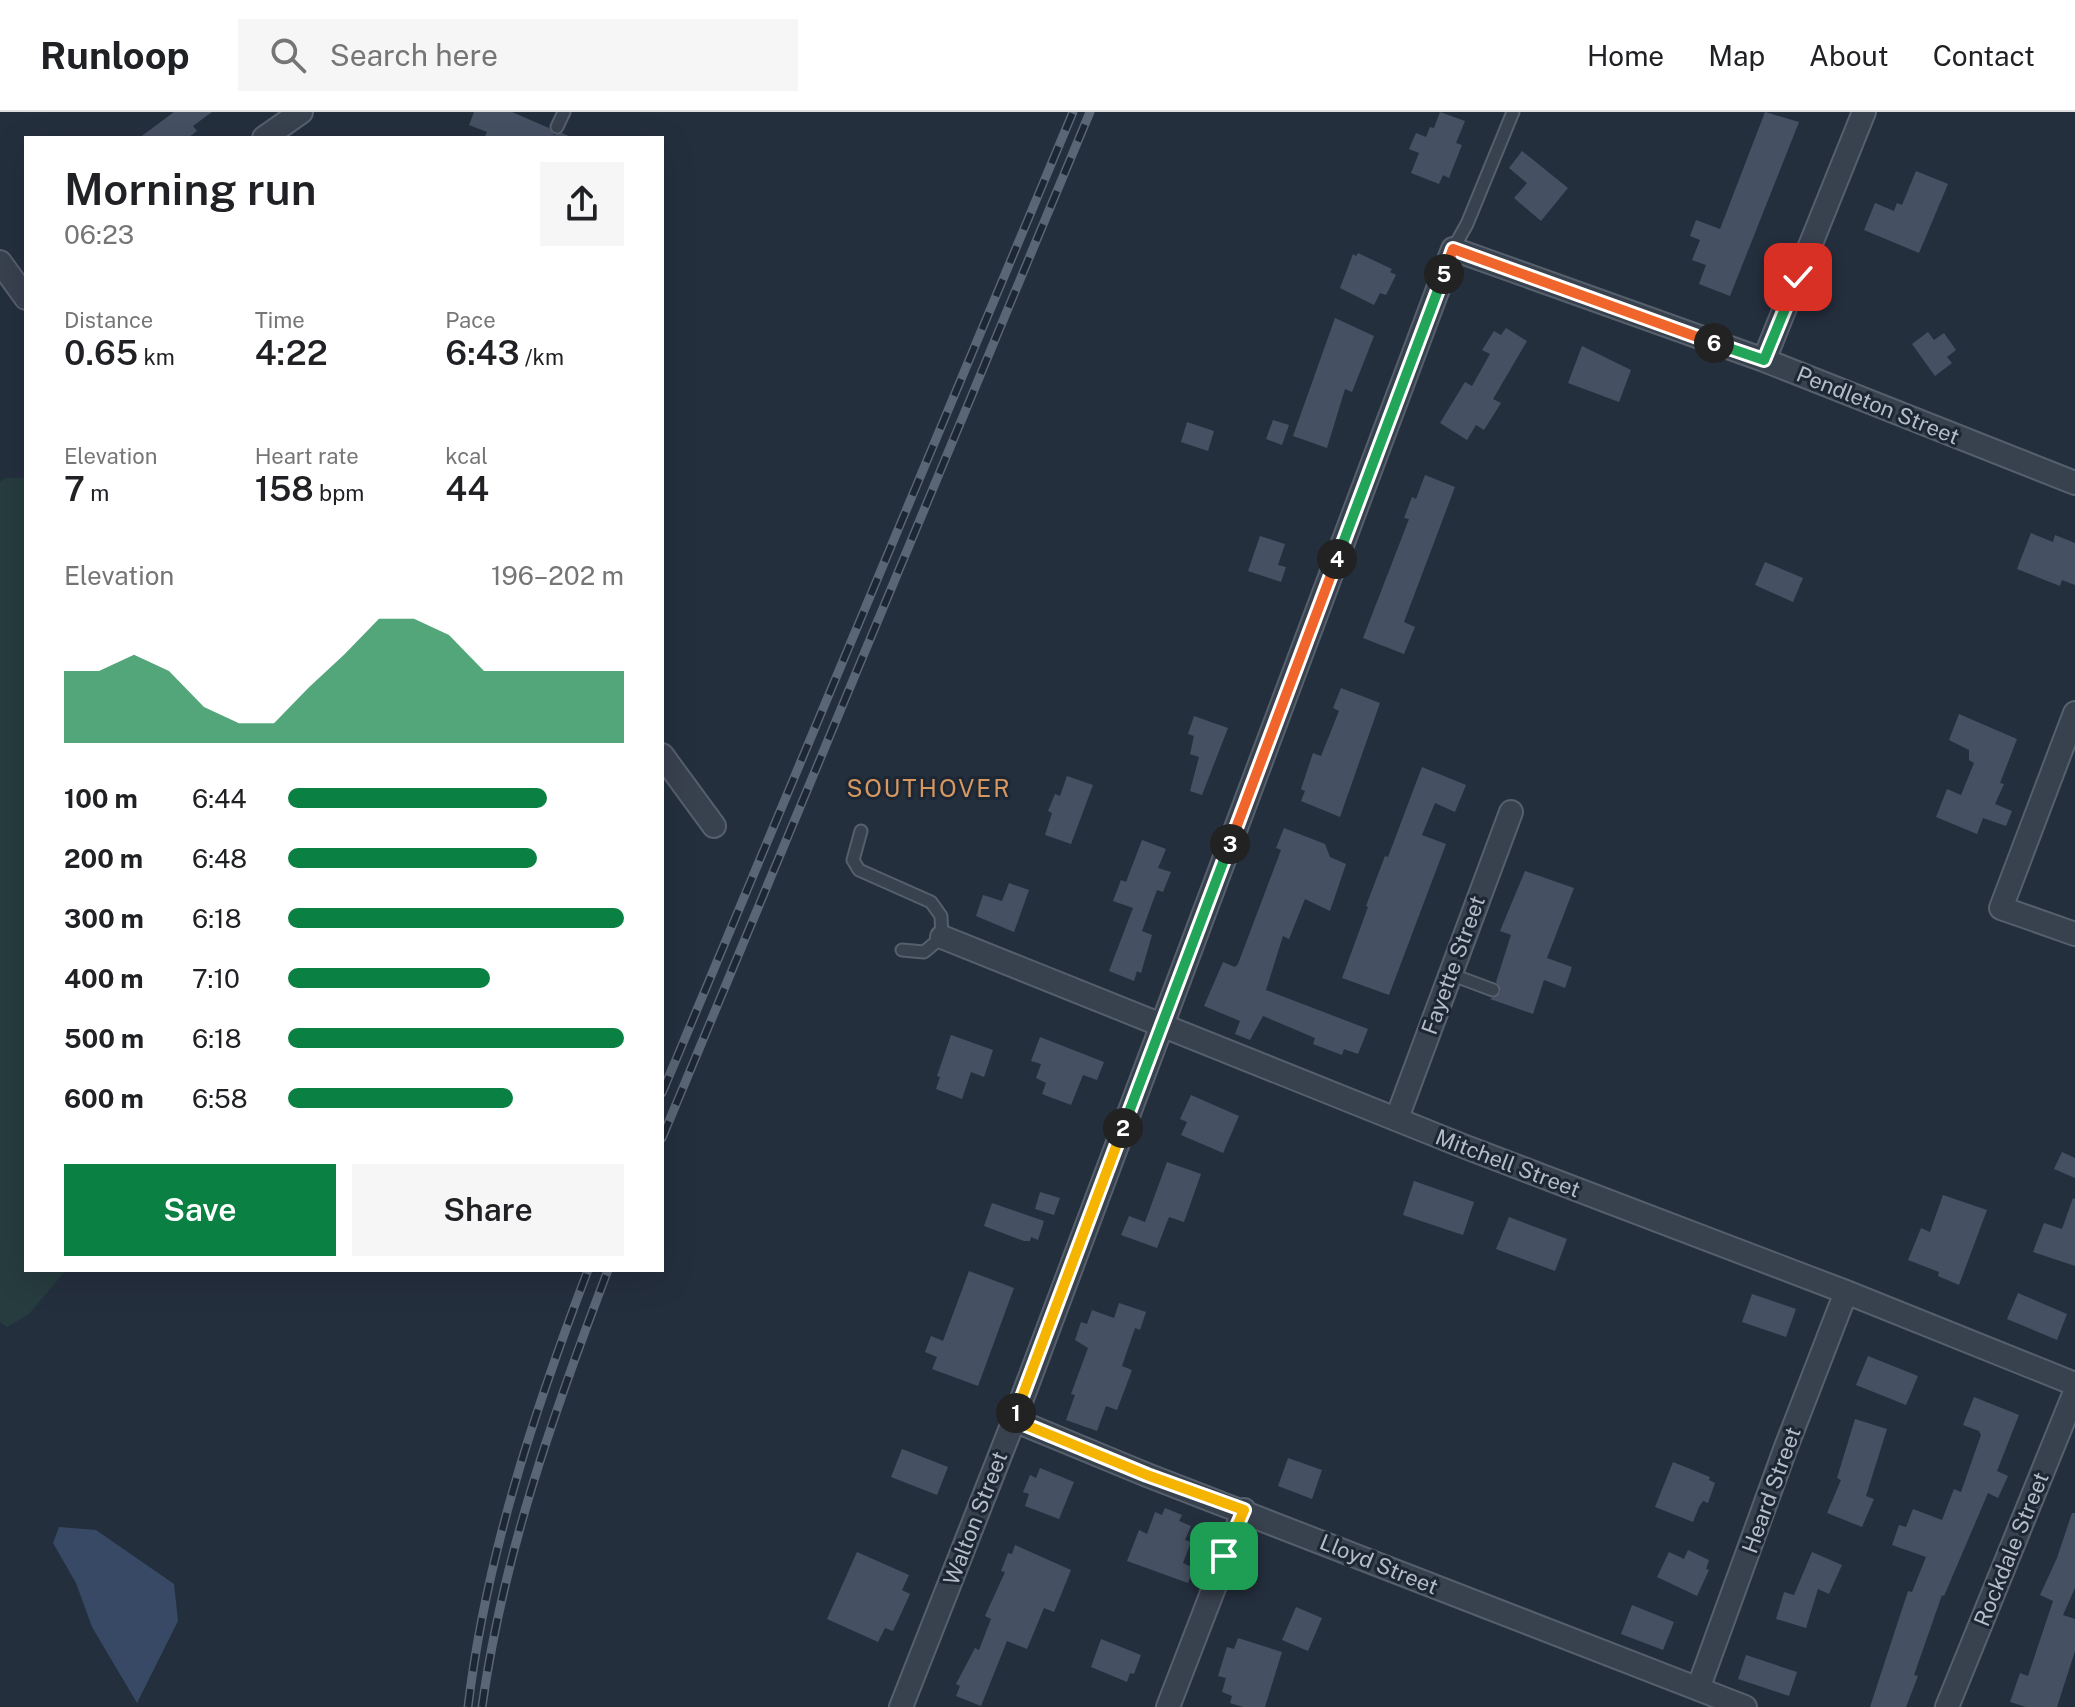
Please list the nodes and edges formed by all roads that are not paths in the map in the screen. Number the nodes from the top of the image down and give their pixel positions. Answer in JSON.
{"nodes":[{"id":1,"x":301,"y":112,"type":"edge"},
{"id":2,"x":564,"y":112,"type":"edge"},
{"id":3,"x":1513,"y":112,"type":"edge"},
{"id":4,"x":1864,"y":112,"type":"edge"},
{"id":5,"x":557,"y":127,"type":"dead end"},
{"id":6,"x":267,"y":136,"type":"edge"},
{"id":7,"x":1453,"y":249,"type":"junction"},
{"id":8,"x":0,"y":262,"type":"edge"},
{"id":9,"x":18,"y":292,"type":"edge"},
{"id":10,"x":1764,"y":360,"type":"junction"},
{"id":11,"x":2075,"y":483,"type":"edge"},
{"id":12,"x":2075,"y":713,"type":"edge"},
{"id":13,"x":664,"y":758,"type":"edge"},
{"id":14,"x":1511,"y":812,"type":"dead end"},
{"id":15,"x":714,"y":826,"type":"dead end"},
{"id":16,"x":861,"y":831,"type":"dead end"},
{"id":17,"x":2075,"y":934,"type":"edge"},
{"id":18,"x":942,"y":937,"type":"junction"},
{"id":19,"x":902,"y":950,"type":"dead end"},
{"id":20,"x":1450,"y":974,"type":"junction"},
{"id":21,"x":1493,"y":990,"type":"dead end"},
{"id":22,"x":1161,"y":1026,"type":"junction"},
{"id":23,"x":1397,"y":1118,"type":"junction"},
{"id":24,"x":1846,"y":1292,"type":"junction"},
{"id":25,"x":2075,"y":1384,"type":"edge"},
{"id":26,"x":2075,"y":1392,"type":"edge"},
{"id":27,"x":1014,"y":1420,"type":"junction"},
{"id":28,"x":1244,"y":1510,"type":"junction"},
{"id":29,"x":1698,"y":1689,"type":"junction"},
{"id":30,"x":901,"y":1707,"type":"edge"},
{"id":31,"x":1168,"y":1707,"type":"edge"},
{"id":32,"x":1745,"y":1707,"type":"edge"},
{"id":33,"x":1947,"y":1707,"type":"edge"}],
"edges":[{"from":1,"to":6,"type":"street"},
{"from":2,"to":5,"type":"lane"},
{"from":3,"to":7,"type":"lane"},
{"from":4,"to":10,"type":"street"},
{"from":7,"to":10,"type":"street","name":"Pendleton Street"},
{"from":7,"to":22,"type":"street","name":"Walton Street"},
{"from":8,"to":9,"type":"street"},
{"from":10,"to":11,"type":"street","name":"Pendleton Street"},
{"from":12,"to":17,"type":"street"},
{"from":13,"to":15,"type":"street"},
{"from":14,"to":20,"type":"street","name":"Fayette Street"},
{"from":16,"to":18,"type":"lane"},
{"from":18,"to":19,"type":"lane"},
{"from":18,"to":22,"type":"street","name":"Mitchell Street"},
{"from":20,"to":21,"type":"lane"},
{"from":20,"to":23,"type":"street","name":"Fayette Street"},
{"from":22,"to":23,"type":"street","name":"Mitchell Street"},
{"from":22,"to":27,"type":"street","name":"Walton Street"},
{"from":23,"to":24,"type":"street","name":"Mitchell Street"},
{"from":24,"to":25,"type":"street","name":"Mitchell Street"},
{"from":24,"to":29,"type":"street","name":"Heard Street"},
{"from":26,"to":33,"type":"street","name":"Rockdale Street"},
{"from":27,"to":28,"type":"street","name":"Lloyd Street"},
{"from":27,"to":30,"type":"street","name":"Walton Street"},
{"from":28,"to":29,"type":"street","name":"Lloyd Street"},
{"from":28,"to":31,"type":"street"},
{"from":29,"to":32,"type":"street","name":"Lloyd Street"}]}
